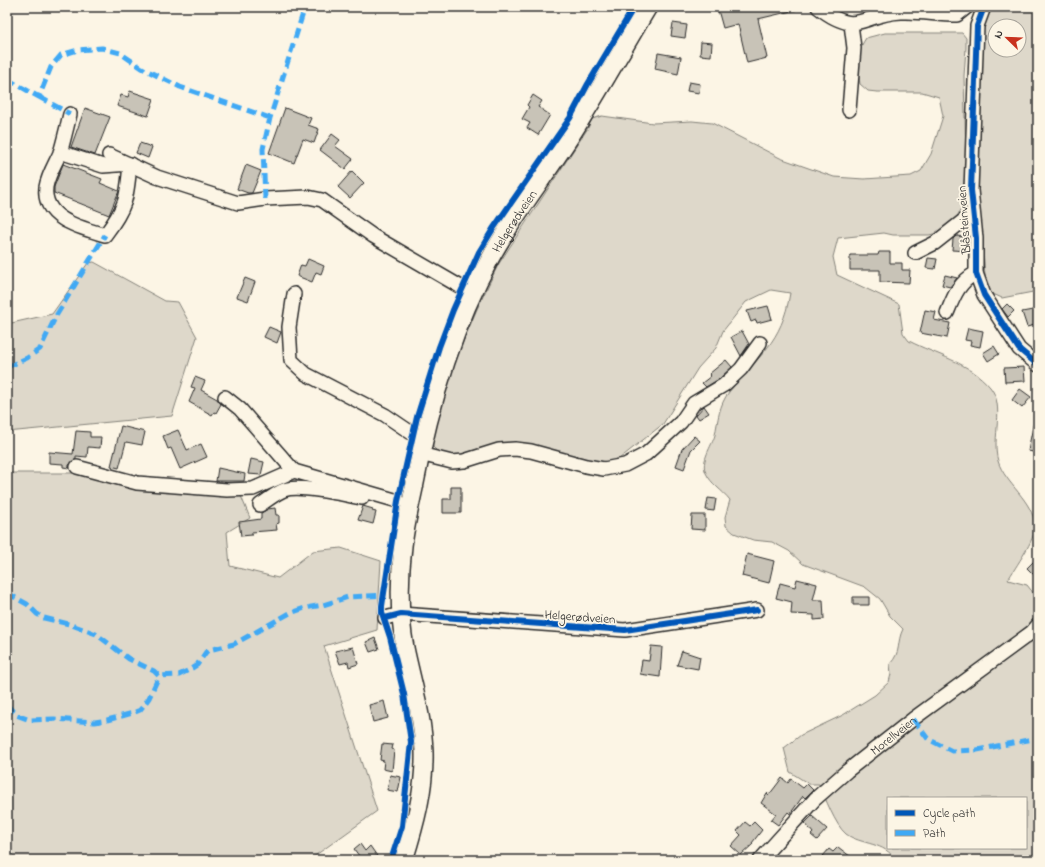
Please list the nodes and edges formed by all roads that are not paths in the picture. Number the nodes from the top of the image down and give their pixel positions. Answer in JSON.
{"nodes":[{"id":1,"x":648,"y":7,"type":"edge"},
{"id":2,"x":818,"y":7,"type":"edge"},
{"id":3,"x":967,"y":7,"type":"edge"},
{"id":4,"x":984,"y":7,"type":"edge"},
{"id":5,"x":851,"y":24,"type":"junction"},
{"id":6,"x":849,"y":110,"type":"dead end"},
{"id":7,"x":70,"y":114,"type":"dead end"},
{"id":8,"x":60,"y":152,"type":"junction"},
{"id":9,"x":110,"y":155,"type":"dead end"},
{"id":10,"x":130,"y":164,"type":"junction"},
{"id":11,"x":973,"y":213,"type":"junction"},
{"id":12,"x":915,"y":253,"type":"dead end"},
{"id":13,"x":976,"y":273,"type":"junction"},
{"id":14,"x":294,"y":294,"type":"dead end"},
{"id":15,"x":473,"y":294,"type":"junction"},
{"id":16,"x":946,"y":313,"type":"dead end"},
{"id":17,"x":760,"y":343,"type":"dead end"},
{"id":18,"x":1038,"y":365,"type":"edge"},
{"id":19,"x":225,"y":397,"type":"dead end"},
{"id":20,"x":422,"y":446,"type":"junction"},
{"id":21,"x":77,"y":467,"type":"dead end"},
{"id":22,"x":294,"y":471,"type":"junction"},
{"id":23,"x":384,"y":498,"type":"junction"},
{"id":24,"x":398,"y":501,"type":"dead end"},
{"id":25,"x":260,"y":505,"type":"dead end"},
{"id":26,"x":757,"y":610,"type":"dead end"},
{"id":27,"x":393,"y":616,"type":"junction"},
{"id":28,"x":1038,"y":625,"type":"edge"},
{"id":29,"x":404,"y":860,"type":"edge"},
{"id":30,"x":760,"y":860,"type":"edge"}],
"edges":[{"from":1,"to":15,"type":"main road","name":"Helgerødveien"},
{"from":2,"to":5,"type":"street"},
{"from":3,"to":5,"type":"street"},
{"from":4,"to":11,"type":"street","name":"Blåsteinveien"},
{"from":5,"to":6,"type":"street"},
{"from":7,"to":8,"type":"street"},
{"from":8,"to":10,"type":"street"},
{"from":8,"to":10,"type":"street"},
{"from":9,"to":10,"type":"street"},
{"from":10,"to":15,"type":"street"},
{"from":11,"to":12,"type":"street"},
{"from":11,"to":13,"type":"street","name":"Blåsteinveien"},
{"from":13,"to":16,"type":"street"},
{"from":13,"to":18,"type":"street","name":"Blåsteinveien"},
{"from":14,"to":20,"type":"street"},
{"from":15,"to":20,"type":"main road","name":"Helgerødveien"},
{"from":17,"to":20,"type":"street"},
{"from":19,"to":22,"type":"street"},
{"from":20,"to":27,"type":"main road","name":"Helgerødveien"},
{"from":21,"to":22,"type":"street"},
{"from":22,"to":23,"type":"street"},
{"from":23,"to":24,"type":"street"},
{"from":23,"to":25,"type":"street"},
{"from":26,"to":27,"type":"street","name":"Helgerødveien"},
{"from":27,"to":29,"type":"main road","name":"Helgerødveien"},
{"from":28,"to":30,"type":"street","name":"Morellveien"}]}
